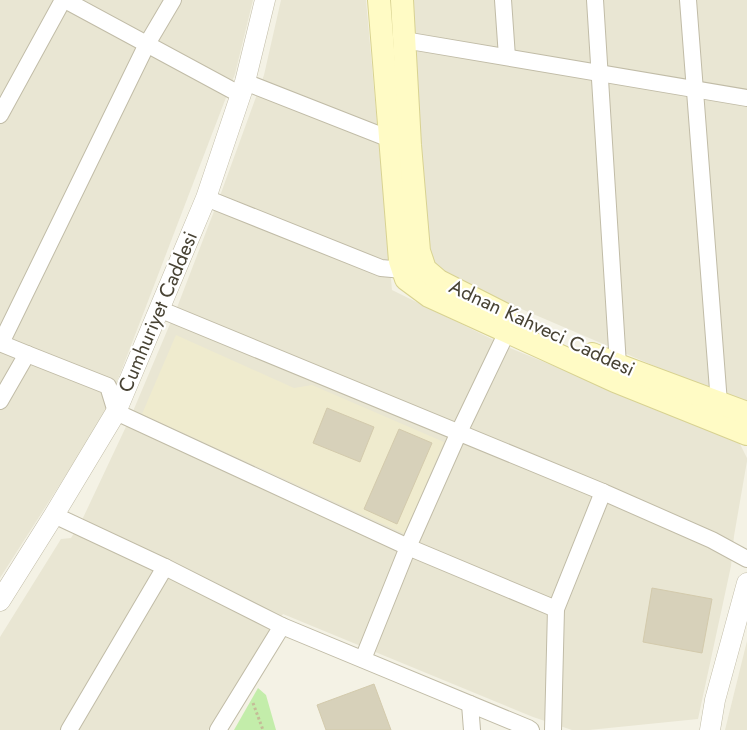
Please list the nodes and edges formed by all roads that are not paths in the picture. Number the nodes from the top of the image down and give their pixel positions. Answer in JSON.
{"nodes":[{"id":1,"x":64,"y":0,"type":"edge"},
{"id":2,"x":173,"y":0,"type":"edge"},
{"id":3,"x":265,"y":0,"type":"edge"},
{"id":4,"x":379,"y":0,"type":"edge"},
{"id":5,"x":402,"y":0,"type":"edge"},
{"id":6,"x":502,"y":0,"type":"edge"},
{"id":7,"x":595,"y":0,"type":"edge"},
{"id":8,"x":688,"y":0,"type":"edge"},
{"id":9,"x":404,"y":40,"type":"junction"},
{"id":10,"x":146,"y":44,"type":"junction"},
{"id":11,"x":506,"y":57,"type":"junction"},
{"id":12,"x":599,"y":73,"type":"junction"},
{"id":13,"x":243,"y":89,"type":"junction"},
{"id":14,"x":695,"y":89,"type":"junction"},
{"id":15,"x":747,"y":98,"type":"edge"},
{"id":16,"x":0,"y":116,"type":"edge"},
{"id":17,"x":390,"y":139,"type":"junction"},
{"id":18,"x":206,"y":198,"type":"junction"},
{"id":19,"x":403,"y":270,"type":"junction"},
{"id":20,"x":159,"y":309,"type":"junction"},
{"id":21,"x":508,"y":332,"type":"junction"},
{"id":22,"x":1,"y":343,"type":"edge"},
{"id":23,"x":27,"y":354,"type":"junction"},
{"id":24,"x":618,"y":365,"type":"junction"},
{"id":25,"x":0,"y":402,"type":"edge"},
{"id":26,"x":720,"y":403,"type":"junction"},
{"id":27,"x":116,"y":412,"type":"junction"},
{"id":28,"x":747,"y":413,"type":"edge"},
{"id":29,"x":459,"y":432,"type":"junction"},
{"id":30,"x":747,"y":434,"type":"edge"},
{"id":31,"x":603,"y":492,"type":"junction"},
{"id":32,"x":54,"y":515,"type":"junction"},
{"id":33,"x":408,"y":547,"type":"junction"},
{"id":34,"x":747,"y":559,"type":"edge"},
{"id":35,"x":165,"y":567,"type":"junction"},
{"id":36,"x":747,"y":584,"type":"edge"},
{"id":37,"x":0,"y":601,"type":"edge"},
{"id":38,"x":556,"y":609,"type":"junction"},
{"id":39,"x":282,"y":626,"type":"junction"},
{"id":40,"x":363,"y":659,"type":"junction"},
{"id":41,"x":470,"y":704,"type":"junction"},
{"id":42,"x":68,"y":730,"type":"edge"},
{"id":43,"x":218,"y":730,"type":"edge"},
{"id":44,"x":472,"y":730,"type":"edge"},
{"id":45,"x":531,"y":730,"type":"edge"},
{"id":46,"x":553,"y":730,"type":"edge"},
{"id":47,"x":710,"y":730,"type":"edge"}],
"edges":[{"from":1,"to":10,"type":"street"},
{"from":1,"to":16,"type":"street"},
{"from":2,"to":10,"type":"street"},
{"from":3,"to":13,"type":"street","name":"Cumhuriyet Caddesi"},
{"from":4,"to":17,"type":"main road"},
{"from":5,"to":9,"type":"main road","name":"Adnan Kahveci Caddesi"},
{"from":6,"to":11,"type":"street"},
{"from":7,"to":12,"type":"street"},
{"from":8,"to":14,"type":"street"},
{"from":9,"to":11,"type":"street"},
{"from":9,"to":24,"type":"main road","name":"Adnan Kahveci Caddesi"},
{"from":10,"to":13,"type":"street"},
{"from":10,"to":22,"type":"street"},
{"from":11,"to":12,"type":"street"},
{"from":12,"to":14,"type":"street"},
{"from":12,"to":24,"type":"street"},
{"from":13,"to":17,"type":"street"},
{"from":13,"to":18,"type":"street","name":"Cumhuriyet Caddesi"},
{"from":14,"to":15,"type":"street"},
{"from":14,"to":26,"type":"street"},
{"from":17,"to":19,"type":"main road"},
{"from":18,"to":19,"type":"street"},
{"from":18,"to":20,"type":"street","name":"Cumhuriyet Caddesi"},
{"from":19,"to":21,"type":"main road"},
{"from":20,"to":27,"type":"street","name":"Cumhuriyet Caddesi"},
{"from":20,"to":29,"type":"street"},
{"from":21,"to":29,"type":"street"},
{"from":21,"to":30,"type":"main road"},
{"from":22,"to":23,"type":"street"},
{"from":23,"to":25,"type":"street"},
{"from":23,"to":27,"type":"street"},
{"from":24,"to":26,"type":"main road","name":"Adnan Kahveci Caddesi"},
{"from":26,"to":28,"type":"main road","name":"Adnan Kahveci Caddesi"},
{"from":27,"to":32,"type":"street","name":"Cumhuriyet Caddesi"},
{"from":27,"to":33,"type":"street"},
{"from":29,"to":31,"type":"street"},
{"from":29,"to":33,"type":"street"},
{"from":31,"to":34,"type":"street"},
{"from":31,"to":38,"type":"street"},
{"from":32,"to":35,"type":"street"},
{"from":32,"to":37,"type":"street","name":"Cumhuriyet Caddesi"},
{"from":33,"to":38,"type":"street"},
{"from":33,"to":40,"type":"street"},
{"from":35,"to":39,"type":"street"},
{"from":35,"to":42,"type":"street"},
{"from":36,"to":47,"type":"street"},
{"from":38,"to":46,"type":"street"},
{"from":39,"to":40,"type":"street"},
{"from":39,"to":43,"type":"street"},
{"from":40,"to":41,"type":"street"},
{"from":41,"to":44,"type":"street"},
{"from":41,"to":45,"type":"street"}]}
